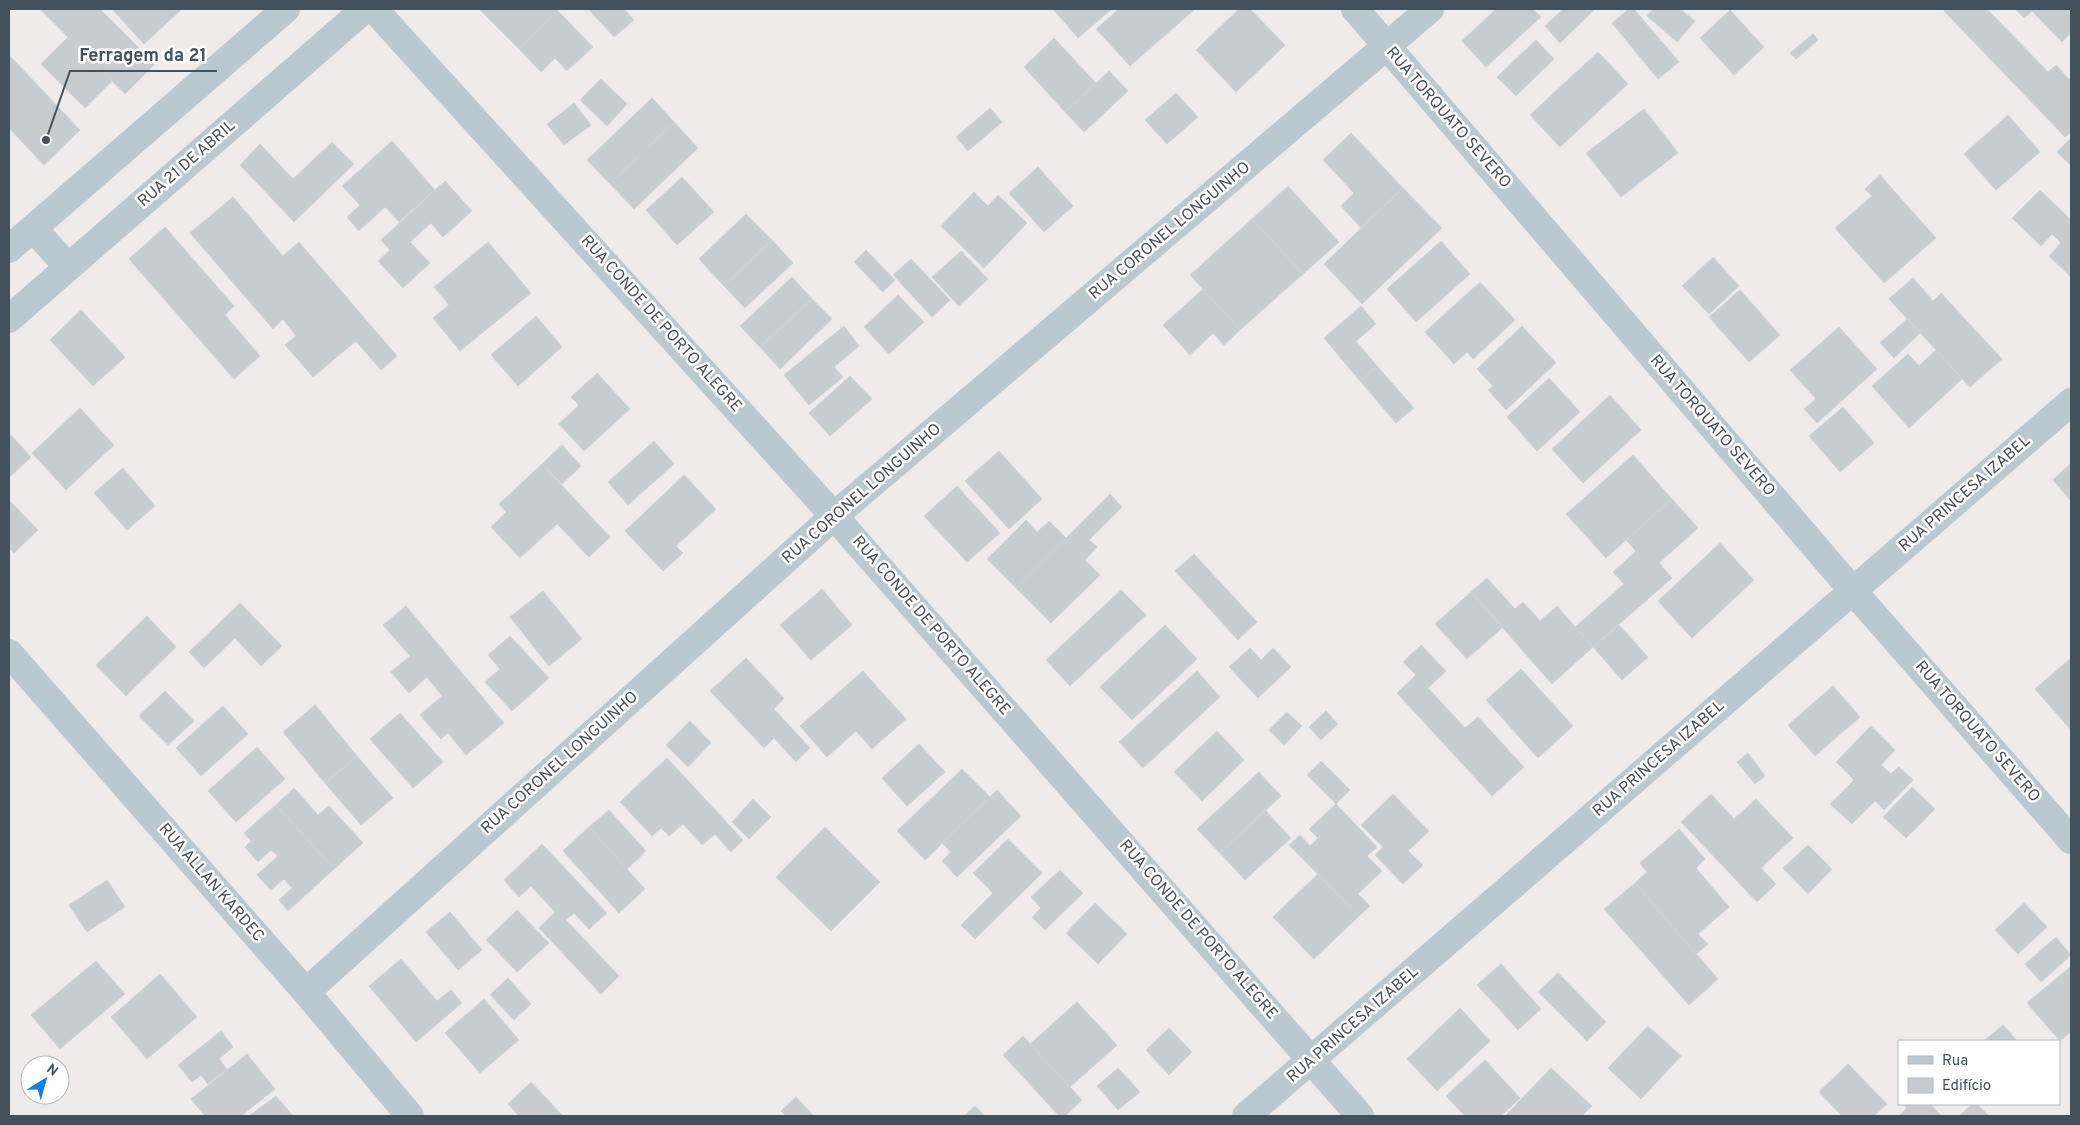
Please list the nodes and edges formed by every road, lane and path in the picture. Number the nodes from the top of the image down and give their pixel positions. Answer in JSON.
{"nodes":[{"id":1,"x":286,"y":9,"type":"edge"},
{"id":2,"x":365,"y":9,"type":"edge"},
{"id":3,"x":374,"y":9,"type":"edge"},
{"id":4,"x":1355,"y":9,"type":"edge"},
{"id":5,"x":1430,"y":9,"type":"edge"},
{"id":6,"x":1387,"y":47,"type":"junction"},
{"id":7,"x":33,"y":228,"type":"junction"},
{"id":8,"x":9,"y":249,"type":"edge"},
{"id":9,"x":68,"y":267,"type":"junction"},
{"id":10,"x":9,"y":318,"type":"edge"},
{"id":11,"x":2071,"y":402,"type":"edge"},
{"id":12,"x":834,"y":516,"type":"junction"},
{"id":13,"x":1853,"y":591,"type":"junction"},
{"id":14,"x":9,"y":653,"type":"edge"},
{"id":15,"x":2071,"y":840,"type":"edge"},
{"id":16,"x":306,"y":992,"type":"junction"},
{"id":17,"x":1312,"y":1060,"type":"junction"},
{"id":18,"x":410,"y":1116,"type":"edge"},
{"id":19,"x":1246,"y":1116,"type":"edge"},
{"id":20,"x":1360,"y":1116,"type":"edge"}],
"edges":[{"from":1,"to":7,"type":"street"},
{"from":2,"to":9,"type":"street","name":"RUA 21 DE ABRIL"},
{"from":3,"to":12,"type":"street","name":"RUA CONDE DE PORTO ALEGRE"},
{"from":4,"to":6,"type":"street","name":"RUA TORQUATO SEVERO"},
{"from":5,"to":6,"type":"street","name":"RUA CORONEL LONGUINHO"},
{"from":6,"to":12,"type":"street","name":"RUA CORONEL LONGUINHO"},
{"from":6,"to":13,"type":"street","name":"RUA TORQUATO SEVERO"},
{"from":7,"to":8,"type":"street"},
{"from":7,"to":9,"type":"street"},
{"from":9,"to":10,"type":"street","name":"RUA 21 DE ABRIL"},
{"from":11,"to":13,"type":"street","name":"RUA PRINCESA IZABEL"},
{"from":12,"to":16,"type":"street","name":"RUA CORONEL LONGUINHO"},
{"from":12,"to":17,"type":"street","name":"RUA CONDE DE PORTO ALEGRE"},
{"from":13,"to":15,"type":"street","name":"RUA TORQUATO SEVERO"},
{"from":13,"to":17,"type":"street","name":"RUA PRINCESA IZABEL"},
{"from":14,"to":16,"type":"street","name":"RUA ALLAN KARDEC"},
{"from":16,"to":18,"type":"street","name":"RUA ALLAN KARDEC"},
{"from":17,"to":19,"type":"street","name":"RUA PRINCESA IZABEL"},
{"from":17,"to":20,"type":"street","name":"RUA CONDE DE PORTO ALEGRE"}]}
